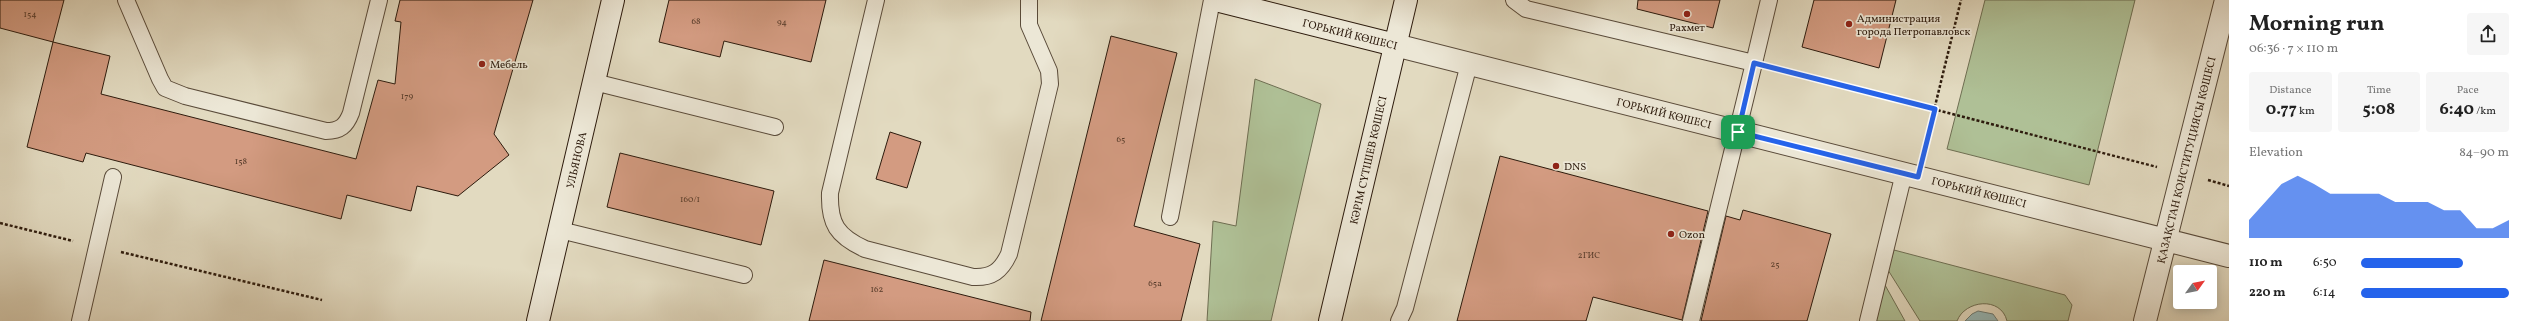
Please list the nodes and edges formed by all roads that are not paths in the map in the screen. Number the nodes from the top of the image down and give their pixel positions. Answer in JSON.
{"nodes":[{"id":1,"x":126,"y":0,"type":"edge"},
{"id":2,"x":379,"y":0,"type":"edge"},
{"id":3,"x":613,"y":0,"type":"edge"},
{"id":4,"x":876,"y":0,"type":"edge"},
{"id":5,"x":1029,"y":0,"type":"edge"},
{"id":6,"x":1212,"y":0,"type":"edge"},
{"id":7,"x":1216,"y":0,"type":"edge"},
{"id":8,"x":1406,"y":0,"type":"edge"},
{"id":9,"x":1514,"y":0,"type":"edge"},
{"id":10,"x":1769,"y":0,"type":"edge"},
{"id":11,"x":2226,"y":0,"type":"edge"},
{"id":12,"x":1395,"y":45,"type":"junction"},
{"id":13,"x":1754,"y":63,"type":"junction"},
{"id":14,"x":1469,"y":64,"type":"junction"},
{"id":15,"x":594,"y":82,"type":"junction"},
{"id":16,"x":775,"y":127,"type":"dead end"},
{"id":17,"x":1738,"y":132,"type":"junction"},
{"id":18,"x":1911,"y":175,"type":"junction"},
{"id":19,"x":113,"y":177,"type":"dead end"},
{"id":20,"x":1170,"y":217,"type":"dead end"},
{"id":21,"x":560,"y":230,"type":"junction"},
{"id":22,"x":2166,"y":240,"type":"junction"},
{"id":23,"x":2229,"y":256,"type":"edge"},
{"id":24,"x":744,"y":274,"type":"dead end"},
{"id":25,"x":80,"y":321,"type":"edge"},
{"id":26,"x":538,"y":321,"type":"edge"},
{"id":27,"x":1330,"y":321,"type":"edge"},
{"id":28,"x":1399,"y":321,"type":"edge"},
{"id":29,"x":1691,"y":321,"type":"edge"},
{"id":30,"x":1868,"y":321,"type":"edge"},
{"id":31,"x":2145,"y":321,"type":"edge"}],
"edges":[{"from":1,"to":2,"type":"lane"},
{"from":3,"to":15,"type":"street","name":"УЛЬЯНОВА"},
{"from":4,"to":5,"type":"lane"},
{"from":6,"to":20,"type":"lane"},
{"from":7,"to":12,"type":"street","name":"ГОРЬКИЙ КӨШЕСІ"},
{"from":8,"to":12,"type":"street","name":"КӘРІМ СҮТІШЕВ КӨШЕСІ"},
{"from":9,"to":13,"type":"lane"},
{"from":10,"to":13,"type":"lane"},
{"from":11,"to":22,"type":"street","name":"ҚАЗАҚСТАН КОНСТИТУЦИЯСЫ КӨШЕСІ"},
{"from":12,"to":14,"type":"street","name":"ГОРЬКИЙ КӨШЕСІ"},
{"from":12,"to":27,"type":"street","name":"КӘРІМ СҮТІШЕВ КӨШЕСІ"},
{"from":13,"to":17,"type":"lane"},
{"from":14,"to":17,"type":"street","name":"ГОРЬКИЙ КӨШЕСІ"},
{"from":14,"to":28,"type":"lane"},
{"from":15,"to":16,"type":"lane"},
{"from":15,"to":21,"type":"street","name":"УЛЬЯНОВА"},
{"from":17,"to":18,"type":"street","name":"ГОРЬКИЙ КӨШЕСІ"},
{"from":17,"to":29,"type":"lane"},
{"from":18,"to":22,"type":"street","name":"ГОРЬКИЙ КӨШЕСІ"},
{"from":18,"to":30,"type":"lane"},
{"from":19,"to":25,"type":"lane"},
{"from":21,"to":24,"type":"lane"},
{"from":21,"to":26,"type":"street","name":"УЛЬЯНОВА"},
{"from":22,"to":23,"type":"street","name":"ГОРЬКИЙ КӨШЕСІ"},
{"from":22,"to":31,"type":"street","name":"ҚАЗАҚСТАН КОНСТИТУЦИЯСЫ КӨШЕСІ"}]}
